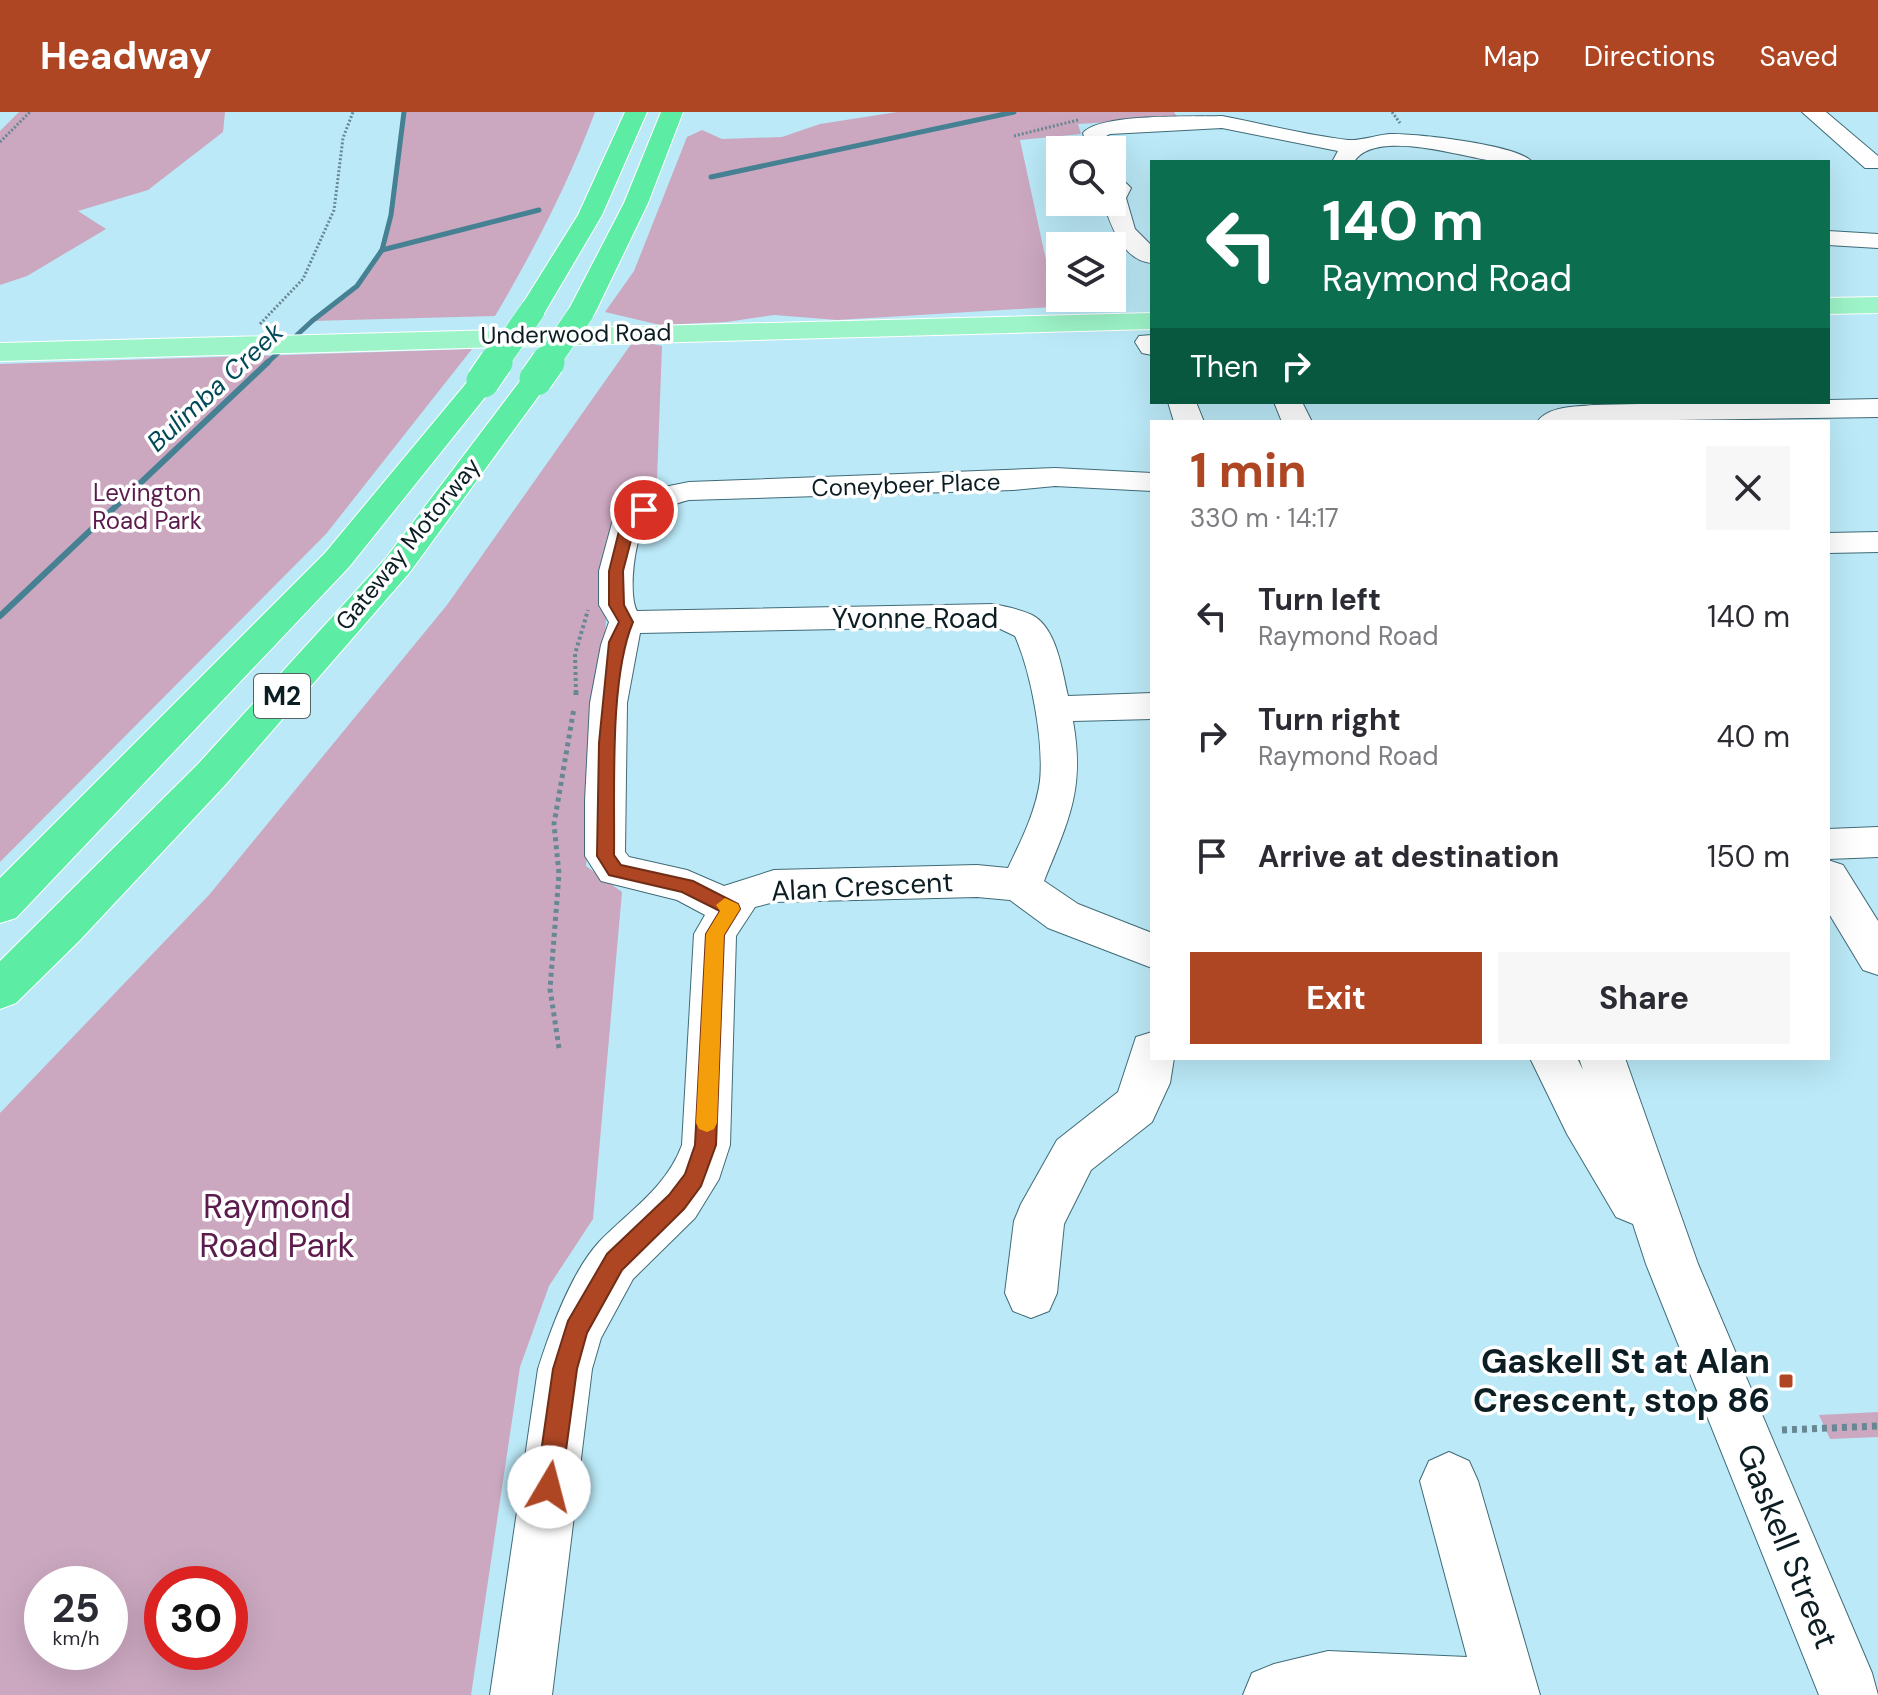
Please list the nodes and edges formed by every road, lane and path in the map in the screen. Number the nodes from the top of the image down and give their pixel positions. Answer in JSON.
{"nodes":[{"id":1,"x":30,"y":112,"type":"edge"},
{"id":2,"x":353,"y":112,"type":"edge"},
{"id":3,"x":636,"y":112,"type":"edge"},
{"id":4,"x":672,"y":112,"type":"edge"},
{"id":5,"x":1813,"y":112,"type":"edge"},
{"id":6,"x":1090,"y":117,"type":"dead end"},
{"id":7,"x":1014,"y":136,"type":"dead end"},
{"id":8,"x":1095,"y":136,"type":"edge"},
{"id":9,"x":0,"y":142,"type":"edge"},
{"id":10,"x":1346,"y":154,"type":"edge"},
{"id":11,"x":1511,"y":160,"type":"edge"},
{"id":12,"x":1875,"y":163,"type":"edge"},
{"id":13,"x":1843,"y":164,"type":"dead end"},
{"id":14,"x":1119,"y":216,"type":"edge"},
{"id":15,"x":1830,"y":238,"type":"edge"},
{"id":16,"x":1878,"y":241,"type":"edge"},
{"id":17,"x":1150,"y":256,"type":"edge"},
{"id":18,"x":1126,"y":257,"type":"edge"},
{"id":19,"x":1878,"y":305,"type":"edge"},
{"id":20,"x":1830,"y":306,"type":"edge"},
{"id":21,"x":1150,"y":336,"type":"edge"},
{"id":22,"x":239,"y":344,"type":"junction"},
{"id":23,"x":0,"y":352,"type":"edge"},
{"id":24,"x":1878,"y":408,"type":"edge"},
{"id":25,"x":1557,"y":420,"type":"edge"},
{"id":26,"x":1150,"y":482,"type":"edge"},
{"id":27,"x":1878,"y":542,"type":"edge"},
{"id":28,"x":1830,"y":543,"type":"edge"},
{"id":29,"x":626,"y":622,"type":"junction"},
{"id":30,"x":1150,"y":706,"type":"edge"},
{"id":31,"x":1052,"y":709,"type":"junction"},
{"id":32,"x":1878,"y":842,"type":"edge"},
{"id":33,"x":1830,"y":844,"type":"edge"},
{"id":34,"x":1830,"y":879,"type":"edge"},
{"id":35,"x":1021,"y":885,"type":"junction"},
{"id":36,"x":0,"y":906,"type":"edge"},
{"id":37,"x":731,"y":909,"type":"junction"},
{"id":38,"x":1150,"y":950,"type":"edge"},
{"id":39,"x":1878,"y":958,"type":"edge"},
{"id":40,"x":0,"y":990,"type":"edge"},
{"id":41,"x":1151,"y":1060,"type":"edge"},
{"id":42,"x":1554,"y":1060,"type":"edge"},
{"id":43,"x":1603,"y":1060,"type":"edge"},
{"id":44,"x":1672,"y":1264,"type":"junction"},
{"id":45,"x":1031,"y":1293,"type":"dead end"},
{"id":46,"x":1878,"y":1426,"type":"edge"},
{"id":47,"x":1741,"y":1432,"type":"junction"},
{"id":48,"x":1449,"y":1481,"type":"dead end"},
{"id":49,"x":1508,"y":1692,"type":"edge"},
{"id":50,"x":521,"y":1695,"type":"edge"},
{"id":51,"x":1274,"y":1695,"type":"edge"},
{"id":52,"x":1850,"y":1695,"type":"edge"}],
"edges":[{"from":1,"to":9,"type":"path"},
{"from":2,"to":22,"type":"path"},
{"from":3,"to":36,"type":"highway","name":"Gateway Motorway","number":"M2","bridge":true},
{"from":4,"to":40,"type":"highway","name":"Gateway Motorway","number":"M2","bridge":true},
{"from":5,"to":12,"type":"street"},
{"from":6,"to":7,"type":"path"},
{"from":8,"to":10,"type":"street"},
{"from":10,"to":11,"type":"street"},
{"from":12,"to":13,"type":"street"},
{"from":14,"to":17,"type":"street"},
{"from":15,"to":16,"type":"street"},
{"from":17,"to":18,"type":"street"},
{"from":19,"to":20,"type":"main road"},
{"from":21,"to":22,"type":"main road","name":"Underwood Road"},
{"from":22,"to":23,"type":"main road","name":"Underwood Road"},
{"from":24,"to":25,"type":"street"},
{"from":26,"to":29,"type":"street","name":"Coneybeer Place"},
{"from":27,"to":28,"type":"street"},
{"from":29,"to":31,"type":"street","name":"Yvonne Road"},
{"from":29,"to":37,"type":"street"},
{"from":30,"to":31,"type":"street"},
{"from":31,"to":35,"type":"street","name":"Yvonne Road"},
{"from":32,"to":33,"type":"street"},
{"from":34,"to":39,"type":"street"},
{"from":35,"to":37,"type":"street","name":"Alan Crescent"},
{"from":35,"to":38,"type":"street"},
{"from":37,"to":50,"type":"street","name":"Alan Crescent"},
{"from":41,"to":45,"type":"street"},
{"from":42,"to":44,"type":"street","name":"Gaskell Street"},
{"from":43,"to":44,"type":"street","name":"Gaskell Street"},
{"from":44,"to":47,"type":"street","name":"Gaskell Street"},
{"from":46,"to":47,"type":"path"},
{"from":47,"to":52,"type":"street","name":"Gaskell Street"},
{"from":48,"to":49,"type":"street"},
{"from":49,"to":51,"type":"street"}]}
